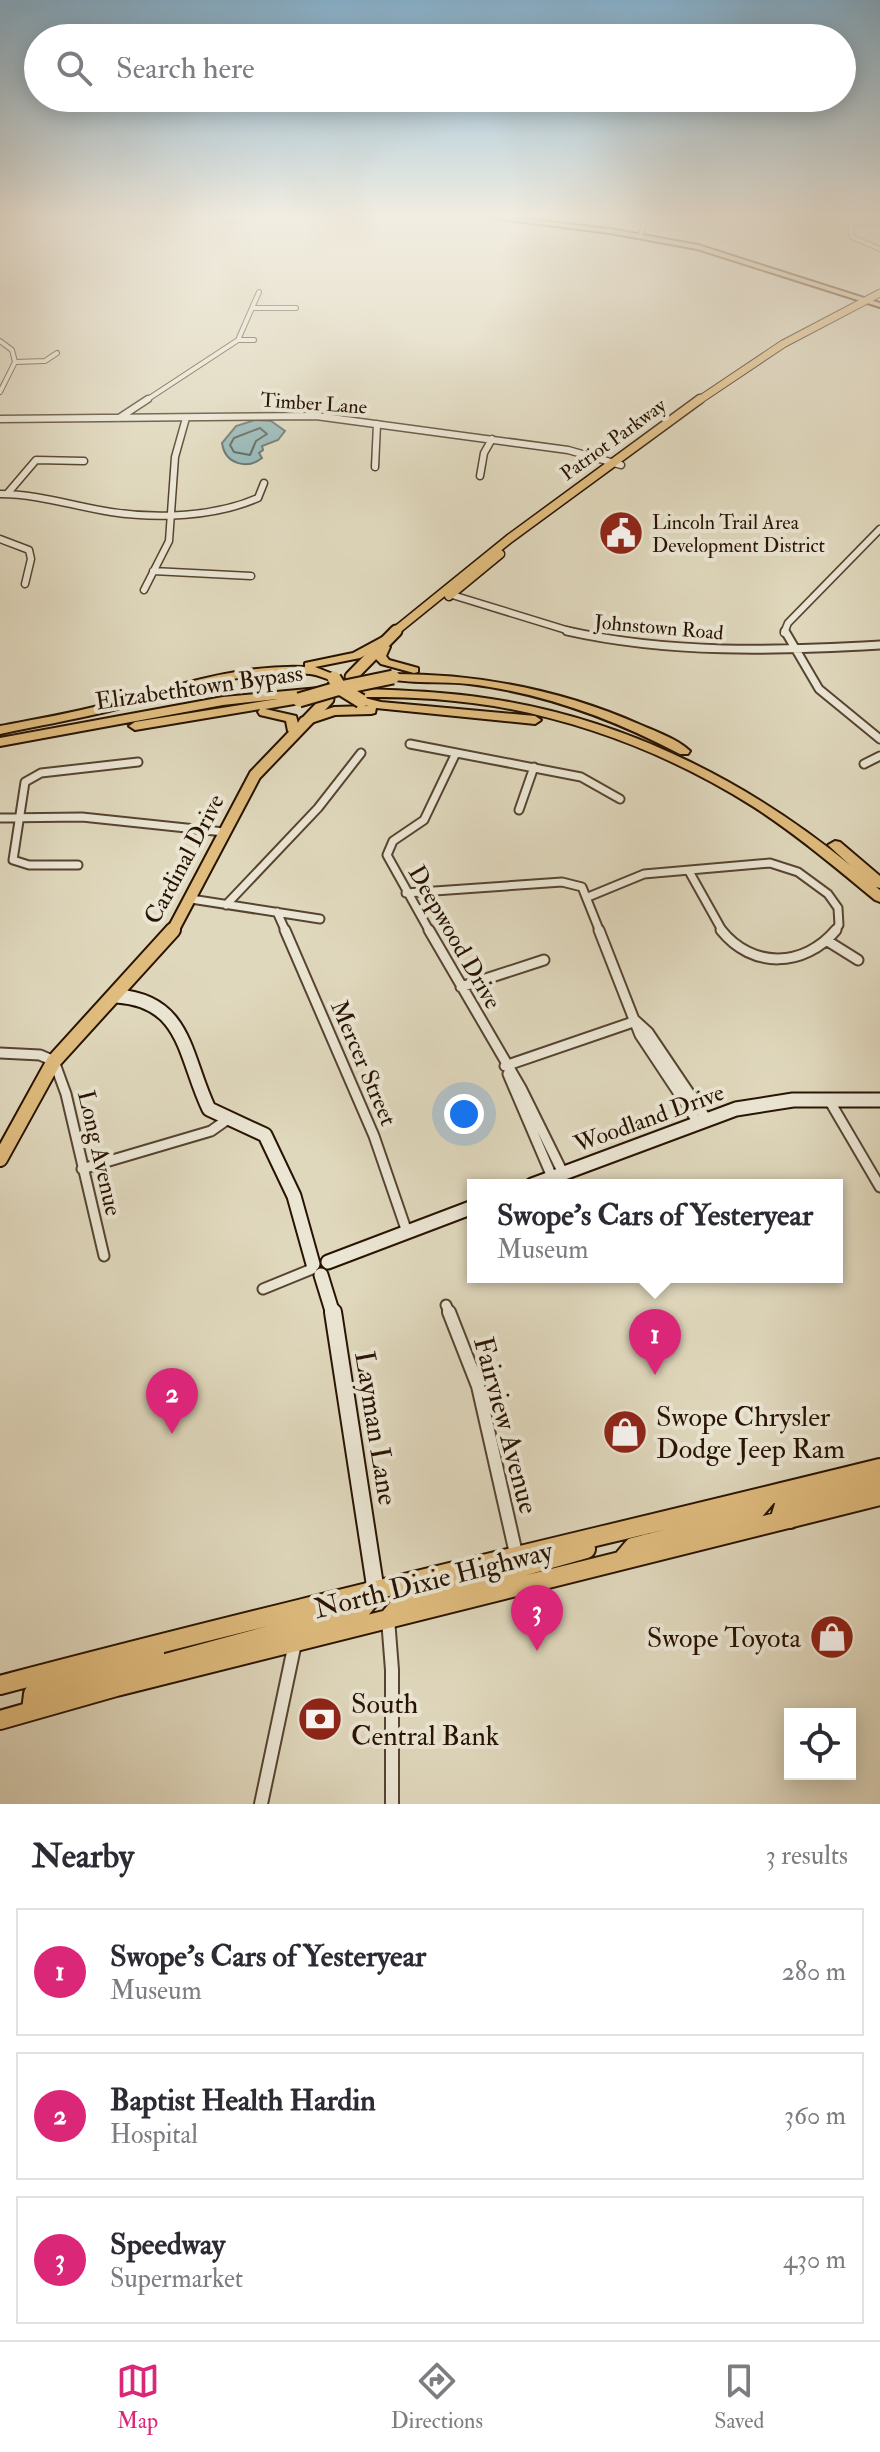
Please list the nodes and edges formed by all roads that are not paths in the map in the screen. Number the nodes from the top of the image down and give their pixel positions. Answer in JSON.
{"nodes":[{"id":1,"x":256,"y":302,"type":"edge"},
{"id":2,"x":871,"y":302,"type":"edge"},
{"id":3,"x":254,"y":308,"type":"junction"},
{"id":4,"x":296,"y":308,"type":"dead end"},
{"id":5,"x":238,"y":340,"type":"junction"},
{"id":6,"x":254,"y":340,"type":"dead end"},
{"id":7,"x":0,"y":341,"type":"edge"},
{"id":8,"x":57,"y":353,"type":"dead end"},
{"id":9,"x":15,"y":362,"type":"junction"},
{"id":10,"x":1,"y":389,"type":"edge"},
{"id":11,"x":184,"y":418,"type":"junction"},
{"id":12,"x":0,"y":419,"type":"edge"},
{"id":13,"x":118,"y":419,"type":"junction"},
{"id":14,"x":377,"y":424,"type":"junction"},
{"id":15,"x":492,"y":439,"type":"junction"},
{"id":16,"x":84,"y":461,"type":"dead end"},
{"id":17,"x":617,"y":464,"type":"junction"},
{"id":18,"x":375,"y":467,"type":"dead end"},
{"id":19,"x":480,"y":476,"type":"dead end"},
{"id":20,"x":264,"y":483,"type":"dead end"},
{"id":21,"x":4,"y":494,"type":"edge"},
{"id":22,"x":170,"y":512,"type":"junction"},
{"id":23,"x":880,"y":529,"type":"edge"},
{"id":24,"x":0,"y":539,"type":"edge"},
{"id":25,"x":153,"y":571,"type":"junction"},
{"id":26,"x":251,"y":576,"type":"dead end"},
{"id":27,"x":25,"y":584,"type":"dead end"},
{"id":28,"x":144,"y":590,"type":"dead end"},
{"id":29,"x":446,"y":593,"type":"junction"},
{"id":30,"x":388,"y":642,"type":"junction"},
{"id":31,"x":880,"y":645,"type":"edge"},
{"id":32,"x":794,"y":650,"type":"junction"},
{"id":33,"x":351,"y":677,"type":"dead end"},
{"id":34,"x":233,"y":678,"type":"junction"},
{"id":35,"x":337,"y":683,"type":"junction"},
{"id":36,"x":493,"y":684,"type":"junction"},
{"id":37,"x":328,"y":699,"type":"dead end"},
{"id":38,"x":428,"y":709,"type":"junction"},
{"id":39,"x":223,"y":715,"type":"junction"},
{"id":40,"x":305,"y":721,"type":"junction"},
{"id":41,"x":0,"y":731,"type":"edge"},
{"id":42,"x":294,"y":731,"type":"junction"},
{"id":43,"x":880,"y":739,"type":"edge"},
{"id":44,"x":0,"y":743,"type":"edge"},
{"id":45,"x":410,"y":744,"type":"dead end"},
{"id":46,"x":662,"y":751,"type":"junction"},
{"id":47,"x":684,"y":751,"type":"junction"},
{"id":48,"x":361,"y":753,"type":"dead end"},
{"id":49,"x":456,"y":753,"type":"junction"},
{"id":50,"x":880,"y":756,"type":"edge"},
{"id":51,"x":138,"y":762,"type":"dead end"},
{"id":52,"x":864,"y":764,"type":"dead end"},
{"id":53,"x":534,"y":767,"type":"junction"},
{"id":54,"x":620,"y":799,"type":"dead end"},
{"id":55,"x":519,"y":810,"type":"dead end"},
{"id":56,"x":21,"y":817,"type":"junction"},
{"id":57,"x":0,"y":818,"type":"edge"},
{"id":58,"x":224,"y":832,"type":"junction"},
{"id":59,"x":78,"y":865,"type":"dead end"},
{"id":60,"x":690,"y":873,"type":"junction"},
{"id":61,"x":880,"y":883,"type":"edge"},
{"id":62,"x":406,"y":893,"type":"junction"},
{"id":63,"x":588,"y":897,"type":"junction"},
{"id":64,"x":880,"y":897,"type":"edge"},
{"id":65,"x":191,"y":899,"type":"junction"},
{"id":66,"x":226,"y":905,"type":"junction"},
{"id":67,"x":277,"y":912,"type":"junction"},
{"id":68,"x":320,"y":919,"type":"dead end"},
{"id":69,"x":826,"y":940,"type":"junction"},
{"id":70,"x":544,"y":960,"type":"dead end"},
{"id":71,"x":858,"y":960,"type":"dead end"},
{"id":72,"x":461,"y":987,"type":"junction"},
{"id":73,"x":117,"y":996,"type":"junction"},
{"id":74,"x":636,"y":1021,"type":"junction"},
{"id":75,"x":0,"y":1053,"type":"edge"},
{"id":76,"x":54,"y":1061,"type":"junction"},
{"id":77,"x":505,"y":1066,"type":"junction"},
{"id":78,"x":829,"y":1100,"type":"junction"},
{"id":79,"x":880,"y":1100,"type":"edge"},
{"id":80,"x":228,"y":1119,"type":"junction"},
{"id":81,"x":702,"y":1119,"type":"junction"},
{"id":82,"x":0,"y":1159,"type":"edge"},
{"id":83,"x":82,"y":1169,"type":"junction"},
{"id":84,"x":558,"y":1175,"type":"junction"},
{"id":85,"x":548,"y":1179,"type":"edge"},
{"id":86,"x":880,"y":1187,"type":"edge"},
{"id":87,"x":467,"y":1209,"type":"edge"},
{"id":88,"x":407,"y":1232,"type":"junction"},
{"id":89,"x":104,"y":1256,"type":"dead end"},
{"id":90,"x":319,"y":1267,"type":"junction"},
{"id":91,"x":263,"y":1289,"type":"dead end"},
{"id":92,"x":446,"y":1305,"type":"dead end"},
{"id":93,"x":880,"y":1468,"type":"edge"},
{"id":94,"x":880,"y":1476,"type":"edge"},
{"id":95,"x":880,"y":1487,"type":"edge"},
{"id":96,"x":768,"y":1496,"type":"junction"},
{"id":97,"x":880,"y":1496,"type":"edge"},
{"id":98,"x":784,"y":1520,"type":"junction"},
{"id":99,"x":651,"y":1525,"type":"junction"},
{"id":100,"x":517,"y":1558,"type":"junction"},
{"id":101,"x":622,"y":1560,"type":"junction"},
{"id":102,"x":376,"y":1592,"type":"junction"},
{"id":103,"x":388,"y":1619,"type":"junction"},
{"id":104,"x":166,"y":1642,"type":"junction"},
{"id":105,"x":295,"y":1643,"type":"junction"},
{"id":106,"x":0,"y":1685,"type":"edge"},
{"id":107,"x":35,"y":1709,"type":"junction"},
{"id":108,"x":0,"y":1720,"type":"edge"},
{"id":109,"x":261,"y":1804,"type":"edge"},
{"id":110,"x":392,"y":1804,"type":"edge"}],
"edges":[{"from":1,"to":3,"type":"street"},
{"from":2,"to":17,"type":"main road","name":"Patriot Parkway"},
{"from":3,"to":4,"type":"street"},
{"from":3,"to":5,"type":"street"},
{"from":5,"to":6,"type":"street"},
{"from":5,"to":13,"type":"street"},
{"from":7,"to":9,"type":"street"},
{"from":8,"to":9,"type":"street"},
{"from":9,"to":10,"type":"street"},
{"from":11,"to":13,"type":"street","name":"Timber Lane"},
{"from":11,"to":14,"type":"street","name":"Timber Lane"},
{"from":11,"to":22,"type":"street"},
{"from":12,"to":13,"type":"street","name":"Timber Lane"},
{"from":14,"to":15,"type":"street","name":"Timber Lane"},
{"from":14,"to":18,"type":"street"},
{"from":15,"to":17,"type":"street","name":"Timber Lane"},
{"from":15,"to":19,"type":"street"},
{"from":16,"to":21,"type":"street"},
{"from":17,"to":29,"type":"main road","name":"Patriot Parkway"},
{"from":20,"to":22,"type":"street"},
{"from":21,"to":22,"type":"street"},
{"from":22,"to":25,"type":"street"},
{"from":23,"to":32,"type":"street"},
{"from":24,"to":27,"type":"street"},
{"from":25,"to":26,"type":"street"},
{"from":25,"to":28,"type":"street"},
{"from":29,"to":30,"type":"main road","name":"Patriot Parkway"},
{"from":29,"to":32,"type":"street","name":"Johnstown Road"},
{"from":30,"to":33,"type":"main road","name":"Patriot Parkway"},
{"from":30,"to":34,"type":"highway"},
{"from":30,"to":36,"type":"highway"},
{"from":31,"to":32,"type":"street","name":"Johnstown Road"},
{"from":32,"to":43,"type":"street"},
{"from":34,"to":35,"type":"highway"},
{"from":34,"to":41,"type":"highway"},
{"from":35,"to":36,"type":"highway","bridge":true},
{"from":35,"to":38,"type":"highway","bridge":true},
{"from":35,"to":39,"type":"highway","bridge":true},
{"from":36,"to":47,"type":"highway"},
{"from":37,"to":40,"type":"main road","name":"Cardinal Drive"},
{"from":38,"to":40,"type":"highway"},
{"from":38,"to":46,"type":"highway"},
{"from":39,"to":42,"type":"highway"},
{"from":39,"to":44,"type":"highway"},
{"from":40,"to":42,"type":"main road","name":"Cardinal Drive"},
{"from":41,"to":47,"type":"highway","name":"Elizabethtown Bypass"},
{"from":42,"to":58,"type":"main road","name":"Cardinal Drive"},
{"from":44,"to":46,"type":"highway","name":"Elizabethtown Bypass"},
{"from":45,"to":49,"type":"street"},
{"from":46,"to":64,"type":"highway","name":"Elizabethtown Bypass"},
{"from":47,"to":61,"type":"highway","name":"Elizabethtown Bypass"},
{"from":48,"to":66,"type":"street"},
{"from":49,"to":53,"type":"street"},
{"from":49,"to":62,"type":"street","name":"Deepwood Drive"},
{"from":50,"to":52,"type":"street"},
{"from":51,"to":56,"type":"street"},
{"from":53,"to":54,"type":"street"},
{"from":53,"to":55,"type":"street"},
{"from":56,"to":57,"type":"street"},
{"from":56,"to":58,"type":"street"},
{"from":56,"to":59,"type":"street"},
{"from":58,"to":65,"type":"main road","name":"Cardinal Drive"},
{"from":60,"to":63,"type":"street"},
{"from":60,"to":69,"type":"street"},
{"from":60,"to":69,"type":"street"},
{"from":62,"to":63,"type":"street"},
{"from":62,"to":72,"type":"street","name":"Deepwood Drive"},
{"from":63,"to":74,"type":"street"},
{"from":65,"to":66,"type":"street"},
{"from":65,"to":73,"type":"main road","name":"Cardinal Drive"},
{"from":66,"to":67,"type":"street"},
{"from":67,"to":68,"type":"street"},
{"from":67,"to":88,"type":"street","name":"Mercer Street"},
{"from":69,"to":71,"type":"street"},
{"from":70,"to":72,"type":"street"},
{"from":72,"to":77,"type":"street","name":"Deepwood Drive"},
{"from":73,"to":76,"type":"main road","name":"Cardinal Drive"},
{"from":73,"to":80,"type":"street","name":"Layman Lane"},
{"from":74,"to":77,"type":"street"},
{"from":74,"to":81,"type":"street"},
{"from":75,"to":76,"type":"street"},
{"from":76,"to":82,"type":"main road","name":"Cardinal Drive"},
{"from":76,"to":83,"type":"street","name":"Long Avenue"},
{"from":77,"to":84,"type":"street","name":"Deepwood Drive"},
{"from":78,"to":79,"type":"street","name":"Woodland Drive"},
{"from":78,"to":81,"type":"street","name":"Woodland Drive"},
{"from":78,"to":86,"type":"street"},
{"from":80,"to":83,"type":"street"},
{"from":80,"to":90,"type":"street","name":"Layman Lane"},
{"from":81,"to":84,"type":"street","name":"Woodland Drive"},
{"from":83,"to":89,"type":"street","name":"Long Avenue"},
{"from":84,"to":85,"type":"street","name":"Woodland Drive"},
{"from":87,"to":88,"type":"street"},
{"from":88,"to":90,"type":"street"},
{"from":90,"to":91,"type":"street"},
{"from":90,"to":102,"type":"street","name":"Layman Lane"},
{"from":92,"to":100,"type":"street","name":"Fairview Avenue"},
{"from":93,"to":96,"type":"main road","name":"North Dixie Highway"},
{"from":94,"to":98,"type":"main road"},
{"from":95,"to":98,"type":"main road"},
{"from":96,"to":99,"type":"main road","name":"North Dixie Highway"},
{"from":96,"to":101,"type":"main road"},
{"from":97,"to":98,"type":"main road","name":"North Dixie Highway"},
{"from":98,"to":101,"type":"main road","name":"North Dixie Highway"},
{"from":99,"to":100,"type":"main road","name":"North Dixie Highway"},
{"from":99,"to":103,"type":"main road"},
{"from":100,"to":102,"type":"main road","name":"North Dixie Highway"},
{"from":101,"to":103,"type":"main road","name":"North Dixie Highway"},
{"from":102,"to":104,"type":"main road","name":"North Dixie Highway"},
{"from":102,"to":107,"type":"main road"},
{"from":103,"to":105,"type":"main road","name":"North Dixie Highway"},
{"from":103,"to":110,"type":"street"},
{"from":104,"to":106,"type":"main road","name":"North Dixie Highway"},
{"from":104,"to":107,"type":"main road"},
{"from":105,"to":107,"type":"main road","name":"North Dixie Highway"},
{"from":105,"to":109,"type":"street"},
{"from":107,"to":108,"type":"main road","name":"North Dixie Highway"}]}
